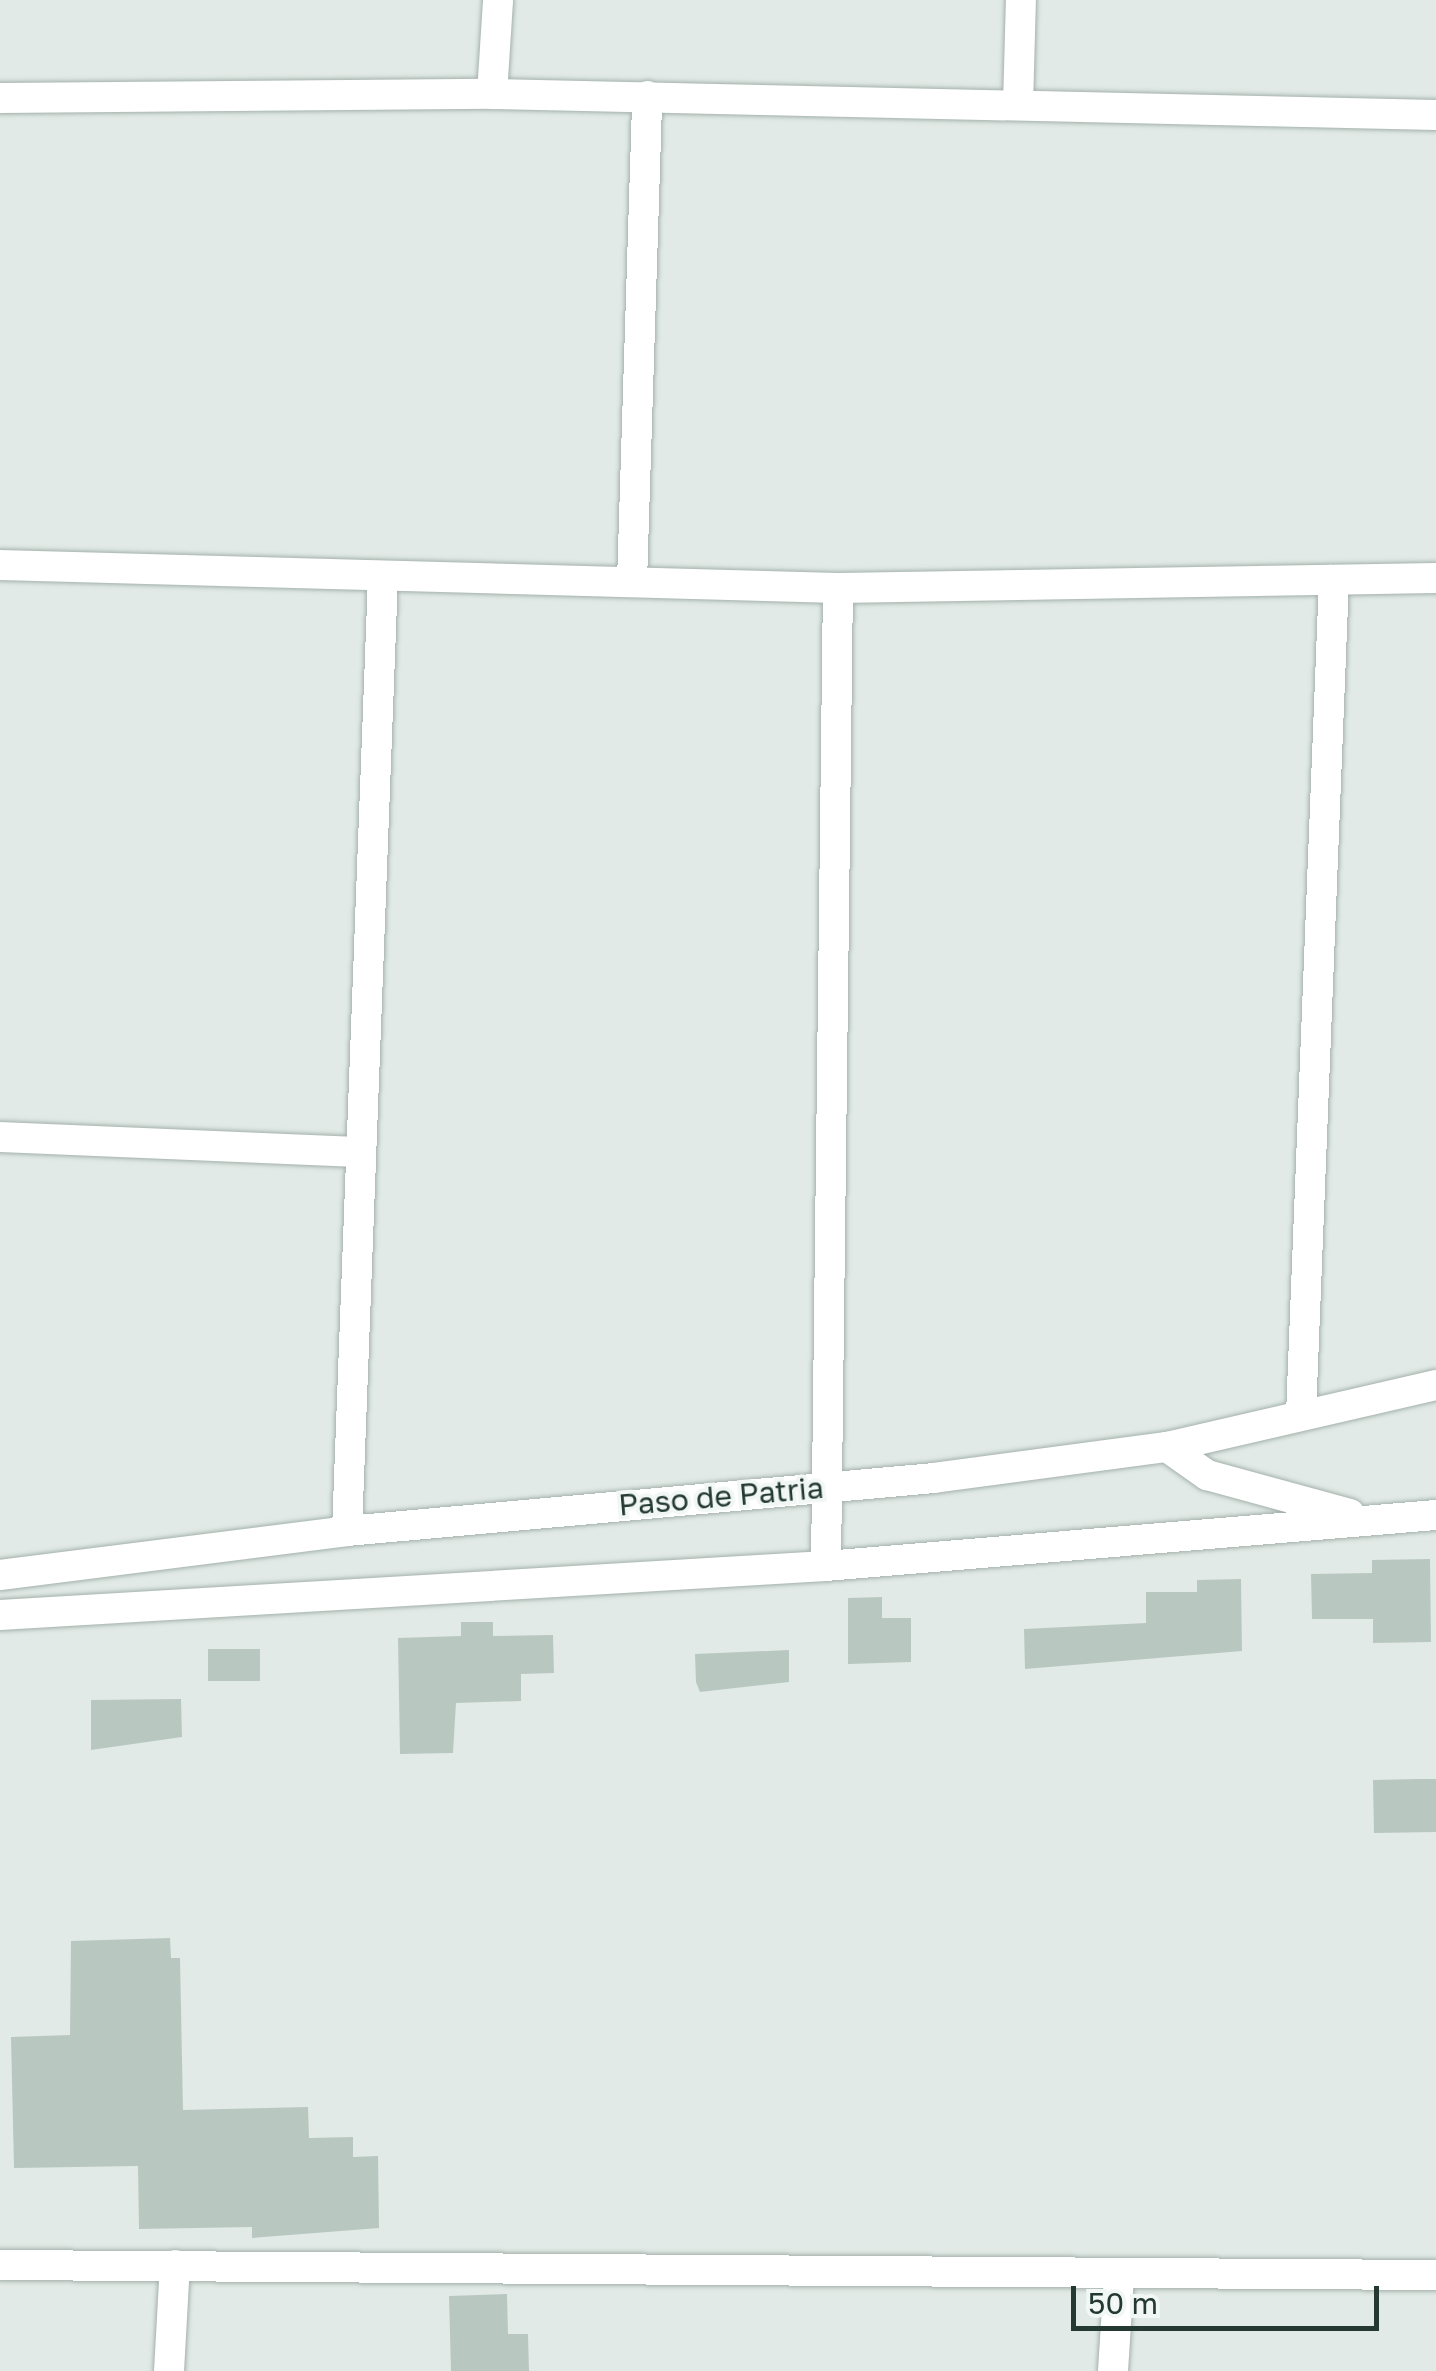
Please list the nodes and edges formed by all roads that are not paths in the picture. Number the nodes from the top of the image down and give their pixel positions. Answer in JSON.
{"nodes":[{"id":1,"x":498,"y":0,"type":"edge"},
{"id":2,"x":1021,"y":0,"type":"edge"},
{"id":3,"x":492,"y":94,"type":"junction"},
{"id":4,"x":647,"y":96,"type":"junction"},
{"id":5,"x":0,"y":98,"type":"edge"},
{"id":6,"x":1018,"y":104,"type":"junction"},
{"id":7,"x":1436,"y":115,"type":"edge"},
{"id":8,"x":0,"y":565,"type":"edge"},
{"id":9,"x":383,"y":576,"type":"junction"},
{"id":10,"x":1436,"y":578,"type":"edge"},
{"id":11,"x":1334,"y":580,"type":"junction"},
{"id":12,"x":632,"y":582,"type":"junction"},
{"id":13,"x":838,"y":588,"type":"junction"},
{"id":14,"x":0,"y":1137,"type":"edge"},
{"id":15,"x":356,"y":1152,"type":"junction"},
{"id":16,"x":1436,"y":1385,"type":"edge"},
{"id":17,"x":1301,"y":1415,"type":"junction"},
{"id":18,"x":1167,"y":1447,"type":"junction"},
{"id":19,"x":821,"y":1487,"type":"junction"},
{"id":20,"x":1436,"y":1515,"type":"edge"},
{"id":21,"x":1370,"y":1520,"type":"junction"},
{"id":22,"x":346,"y":1532,"type":"junction"},
{"id":23,"x":826,"y":1566,"type":"junction"},
{"id":24,"x":0,"y":1575,"type":"edge"},
{"id":25,"x":0,"y":1616,"type":"edge"},
{"id":26,"x":0,"y":2265,"type":"edge"},
{"id":27,"x":175,"y":2265,"type":"junction"},
{"id":28,"x":1436,"y":2275,"type":"edge"},
{"id":29,"x":1119,"y":2276,"type":"junction"},
{"id":30,"x":169,"y":2371,"type":"edge"},
{"id":31,"x":1113,"y":2371,"type":"edge"}],
"edges":[{"from":1,"to":3,"type":"street"},
{"from":2,"to":6,"type":"street"},
{"from":3,"to":4,"type":"street"},
{"from":3,"to":5,"type":"street"},
{"from":4,"to":6,"type":"street"},
{"from":4,"to":12,"type":"street"},
{"from":6,"to":7,"type":"street"},
{"from":8,"to":9,"type":"street"},
{"from":9,"to":12,"type":"street"},
{"from":9,"to":15,"type":"street"},
{"from":10,"to":11,"type":"street"},
{"from":11,"to":13,"type":"street"},
{"from":11,"to":17,"type":"street"},
{"from":12,"to":13,"type":"street"},
{"from":13,"to":19,"type":"street"},
{"from":14,"to":15,"type":"street"},
{"from":15,"to":22,"type":"street"},
{"from":16,"to":17,"type":"street","name":"Paso de Patria"},
{"from":17,"to":18,"type":"street","name":"Paso de Patria"},
{"from":18,"to":19,"type":"street","name":"Paso de Patria"},
{"from":18,"to":21,"type":"street"},
{"from":19,"to":22,"type":"street","name":"Paso de Patria"},
{"from":19,"to":23,"type":"street"},
{"from":20,"to":21,"type":"street"},
{"from":21,"to":23,"type":"street"},
{"from":22,"to":24,"type":"street","name":"Paso de Patria"},
{"from":23,"to":25,"type":"street"},
{"from":26,"to":27,"type":"street"},
{"from":27,"to":29,"type":"street"},
{"from":27,"to":30,"type":"street"},
{"from":28,"to":29,"type":"street"},
{"from":29,"to":31,"type":"street"}]}
